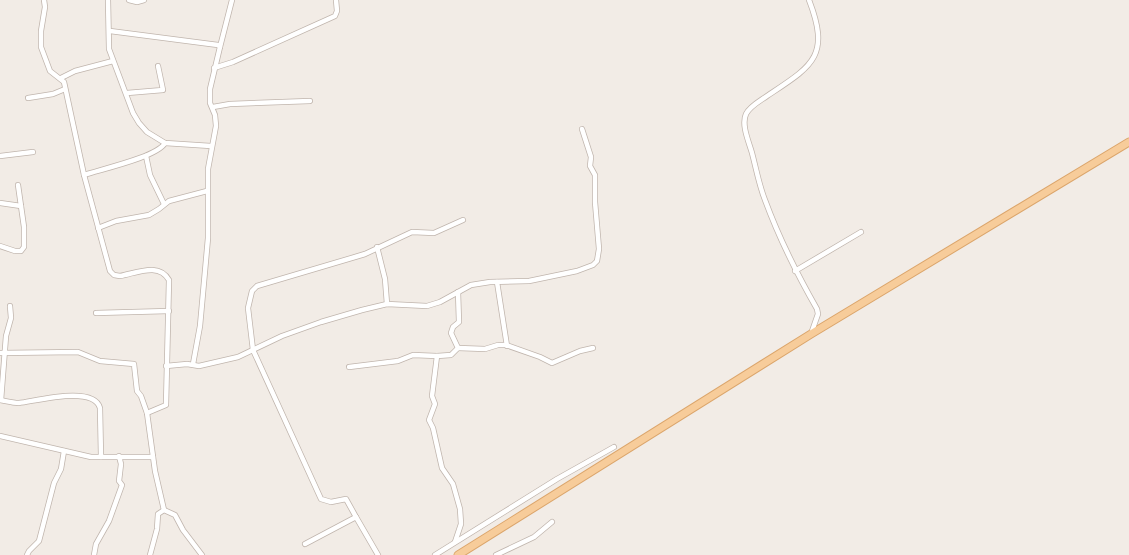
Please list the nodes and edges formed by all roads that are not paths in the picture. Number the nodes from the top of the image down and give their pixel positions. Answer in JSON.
{"nodes":[{"id":1,"x":44,"y":0,"type":"edge"},
{"id":2,"x":108,"y":0,"type":"edge"},
{"id":3,"x":129,"y":0,"type":"edge"},
{"id":4,"x":144,"y":0,"type":"edge"},
{"id":5,"x":232,"y":0,"type":"edge"},
{"id":6,"x":336,"y":0,"type":"edge"},
{"id":7,"x":810,"y":0,"type":"edge"},
{"id":8,"x":110,"y":31,"type":"junction"},
{"id":9,"x":220,"y":47,"type":"junction"},
{"id":10,"x":113,"y":61,"type":"junction"},
{"id":11,"x":158,"y":66,"type":"dead end"},
{"id":12,"x":214,"y":68,"type":"junction"},
{"id":13,"x":61,"y":78,"type":"junction"},
{"id":14,"x":65,"y":89,"type":"junction"},
{"id":15,"x":127,"y":93,"type":"junction"},
{"id":16,"x":28,"y":98,"type":"dead end"},
{"id":17,"x":310,"y":101,"type":"dead end"},
{"id":18,"x":213,"y":107,"type":"junction"},
{"id":19,"x":582,"y":129,"type":"dead end"},
{"id":20,"x":1129,"y":142,"type":"edge"},
{"id":21,"x":165,"y":143,"type":"junction"},
{"id":22,"x":211,"y":146,"type":"junction"},
{"id":23,"x":32,"y":152,"type":"dead end"},
{"id":24,"x":0,"y":156,"type":"edge"},
{"id":25,"x":146,"y":156,"type":"junction"},
{"id":26,"x":84,"y":175,"type":"junction"},
{"id":27,"x":18,"y":185,"type":"dead end"},
{"id":28,"x":207,"y":191,"type":"junction"},
{"id":29,"x":0,"y":203,"type":"edge"},
{"id":30,"x":164,"y":204,"type":"junction"},
{"id":31,"x":21,"y":206,"type":"junction"},
{"id":32,"x":463,"y":220,"type":"dead end"},
{"id":33,"x":98,"y":228,"type":"junction"},
{"id":34,"x":861,"y":232,"type":"dead end"},
{"id":35,"x":0,"y":246,"type":"edge"},
{"id":36,"x":378,"y":247,"type":"junction"},
{"id":37,"x":795,"y":271,"type":"junction"},
{"id":38,"x":497,"y":282,"type":"junction"},
{"id":39,"x":458,"y":292,"type":"junction"},
{"id":40,"x":387,"y":304,"type":"junction"},
{"id":41,"x":10,"y":306,"type":"dead end"},
{"id":42,"x":169,"y":311,"type":"junction"},
{"id":43,"x":96,"y":313,"type":"dead end"},
{"id":44,"x":811,"y":334,"type":"junction"},
{"id":45,"x":507,"y":346,"type":"junction"},
{"id":46,"x":458,"y":348,"type":"junction"},
{"id":47,"x":593,"y":348,"type":"dead end"},
{"id":48,"x":253,"y":350,"type":"junction"},
{"id":49,"x":0,"y":353,"type":"edge"},
{"id":50,"x":6,"y":354,"type":"junction"},
{"id":51,"x":437,"y":356,"type":"junction"},
{"id":52,"x":193,"y":364,"type":"junction"},
{"id":53,"x":166,"y":366,"type":"junction"},
{"id":54,"x":349,"y":367,"type":"dead end"},
{"id":55,"x":0,"y":400,"type":"edge"},
{"id":56,"x":147,"y":414,"type":"junction"},
{"id":57,"x":0,"y":436,"type":"edge"},
{"id":58,"x":614,"y":446,"type":"dead end"},
{"id":59,"x":64,"y":451,"type":"junction"},
{"id":60,"x":119,"y":456,"type":"junction"},
{"id":61,"x":101,"y":457,"type":"junction"},
{"id":62,"x":153,"y":457,"type":"junction"},
{"id":63,"x":164,"y":510,"type":"junction"},
{"id":64,"x":356,"y":517,"type":"junction"},
{"id":65,"x":552,"y":522,"type":"dead end"},
{"id":66,"x":455,"y":542,"type":"junction"},
{"id":67,"x":305,"y":544,"type":"dead end"},
{"id":68,"x":27,"y":555,"type":"edge"},
{"id":69,"x":94,"y":555,"type":"edge"},
{"id":70,"x":150,"y":555,"type":"edge"},
{"id":71,"x":202,"y":555,"type":"edge"},
{"id":72,"x":378,"y":555,"type":"edge"},
{"id":73,"x":437,"y":555,"type":"edge"},
{"id":74,"x":458,"y":555,"type":"edge"},
{"id":75,"x":496,"y":555,"type":"edge"}],
"edges":[{"from":1,"to":13,"type":"street"},
{"from":2,"to":8,"type":"street"},
{"from":3,"to":4,"type":"street"},
{"from":5,"to":9,"type":"street"},
{"from":6,"to":12,"type":"street"},
{"from":7,"to":37,"type":"street"},
{"from":8,"to":9,"type":"street"},
{"from":8,"to":10,"type":"street"},
{"from":9,"to":12,"type":"street"},
{"from":10,"to":13,"type":"street"},
{"from":10,"to":15,"type":"street"},
{"from":11,"to":15,"type":"street"},
{"from":12,"to":18,"type":"street"},
{"from":13,"to":14,"type":"street"},
{"from":14,"to":16,"type":"street"},
{"from":14,"to":26,"type":"street"},
{"from":15,"to":21,"type":"street"},
{"from":17,"to":18,"type":"street"},
{"from":18,"to":22,"type":"street"},
{"from":19,"to":38,"type":"street"},
{"from":20,"to":44,"type":"main road"},
{"from":21,"to":22,"type":"street"},
{"from":21,"to":25,"type":"street"},
{"from":22,"to":28,"type":"street"},
{"from":23,"to":24,"type":"street"},
{"from":25,"to":26,"type":"street"},
{"from":25,"to":30,"type":"street"},
{"from":26,"to":33,"type":"street"},
{"from":27,"to":31,"type":"street"},
{"from":28,"to":30,"type":"street"},
{"from":28,"to":52,"type":"street"},
{"from":29,"to":31,"type":"street"},
{"from":30,"to":33,"type":"street"},
{"from":31,"to":35,"type":"street"},
{"from":32,"to":36,"type":"street"},
{"from":33,"to":42,"type":"street"},
{"from":34,"to":37,"type":"street"},
{"from":36,"to":40,"type":"street"},
{"from":36,"to":48,"type":"street"},
{"from":37,"to":44,"type":"street"},
{"from":38,"to":39,"type":"street"},
{"from":38,"to":45,"type":"street"},
{"from":39,"to":40,"type":"street"},
{"from":39,"to":46,"type":"street"},
{"from":40,"to":48,"type":"street"},
{"from":41,"to":50,"type":"street"},
{"from":42,"to":43,"type":"street"},
{"from":42,"to":53,"type":"street"},
{"from":44,"to":74,"type":"main road"},
{"from":45,"to":46,"type":"street"},
{"from":45,"to":47,"type":"street"},
{"from":46,"to":51,"type":"street"},
{"from":48,"to":52,"type":"street"},
{"from":48,"to":64,"type":"street"},
{"from":49,"to":50,"type":"street"},
{"from":50,"to":55,"type":"street"},
{"from":50,"to":56,"type":"street"},
{"from":51,"to":54,"type":"street"},
{"from":51,"to":66,"type":"street"},
{"from":52,"to":53,"type":"street"},
{"from":53,"to":56,"type":"street"},
{"from":55,"to":61,"type":"street"},
{"from":56,"to":62,"type":"street"},
{"from":57,"to":59,"type":"street"},
{"from":58,"to":66,"type":"street"},
{"from":59,"to":61,"type":"street"},
{"from":59,"to":68,"type":"street"},
{"from":60,"to":61,"type":"street"},
{"from":60,"to":62,"type":"street"},
{"from":60,"to":69,"type":"street"},
{"from":62,"to":63,"type":"street"},
{"from":63,"to":70,"type":"street"},
{"from":63,"to":71,"type":"street"},
{"from":64,"to":67,"type":"street"},
{"from":64,"to":72,"type":"street"},
{"from":65,"to":75,"type":"street"},
{"from":66,"to":73,"type":"street"}]}
